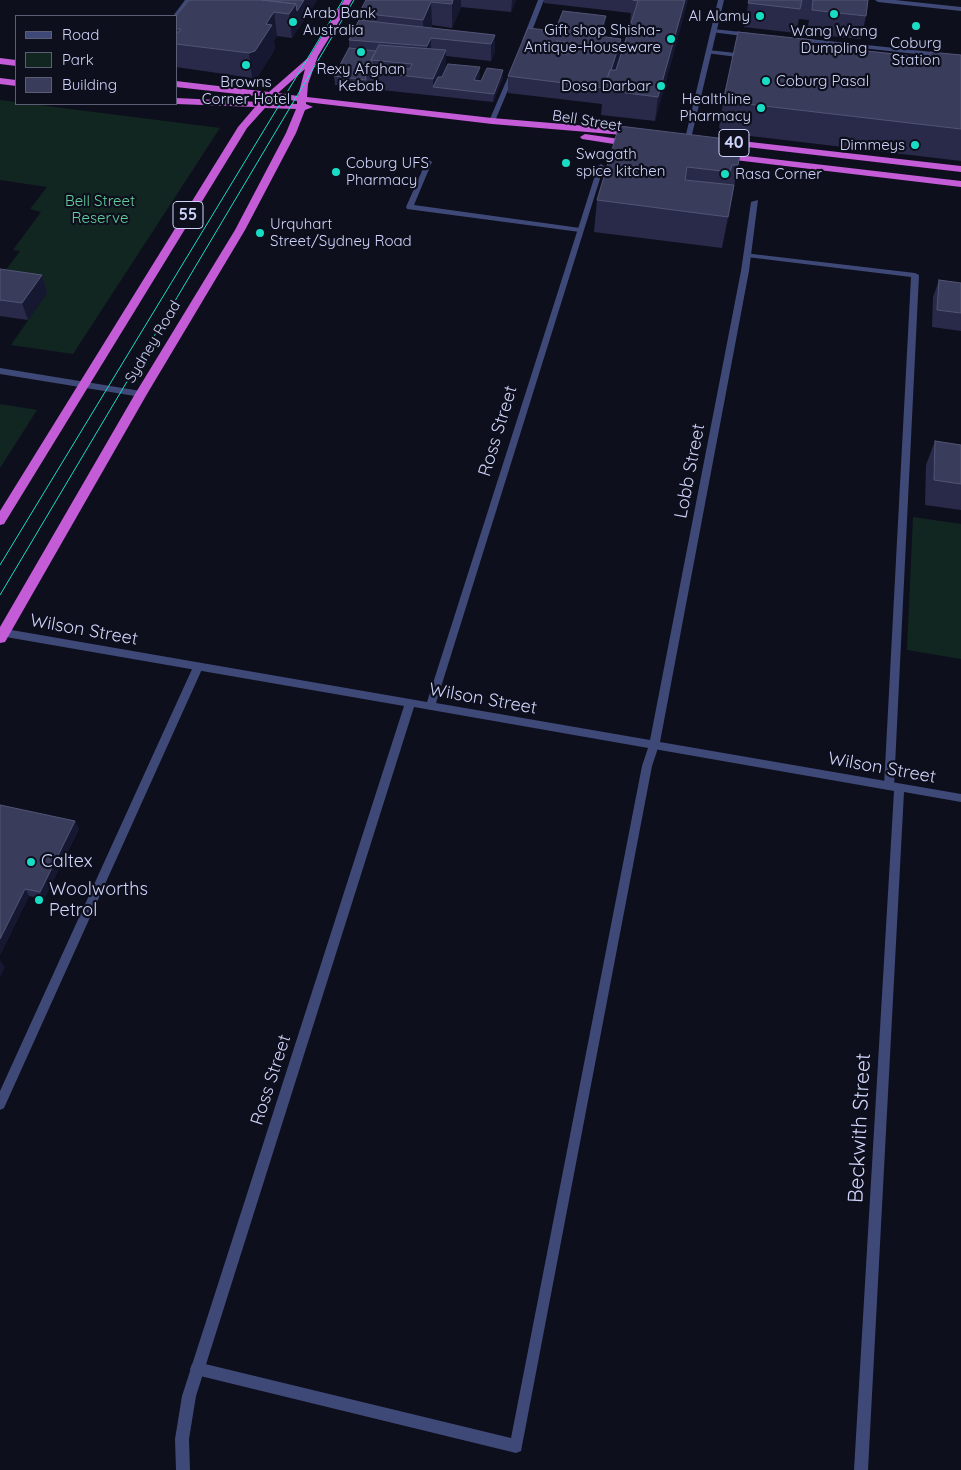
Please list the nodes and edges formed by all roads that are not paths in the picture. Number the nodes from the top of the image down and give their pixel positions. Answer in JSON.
{"nodes":[{"id":1,"x":188,"y":0,"type":"edge"},
{"id":2,"x":348,"y":0,"type":"edge"},
{"id":3,"x":541,"y":0,"type":"edge"},
{"id":4,"x":721,"y":0,"type":"edge"},
{"id":5,"x":878,"y":0,"type":"edge"},
{"id":6,"x":961,"y":8,"type":"edge"},
{"id":7,"x":177,"y":15,"type":"edge"},
{"id":8,"x":713,"y":31,"type":"junction"},
{"id":9,"x":757,"y":36,"type":"edge"},
{"id":10,"x":796,"y":40,"type":"edge"},
{"id":11,"x":524,"y":44,"type":"edge"},
{"id":12,"x":708,"y":52,"type":"junction"},
{"id":13,"x":314,"y":56,"type":"junction"},
{"id":14,"x":752,"y":56,"type":"edge"},
{"id":15,"x":961,"y":57,"type":"edge"},
{"id":16,"x":0,"y":61,"type":"edge"},
{"id":17,"x":516,"y":62,"type":"edge"},
{"id":18,"x":15,"y":63,"type":"edge"},
{"id":19,"x":0,"y":81,"type":"edge"},
{"id":20,"x":15,"y":83,"type":"edge"},
{"id":21,"x":178,"y":84,"type":"edge"},
{"id":22,"x":270,"y":95,"type":"junction"},
{"id":23,"x":178,"y":100,"type":"edge"},
{"id":24,"x":302,"y":103,"type":"junction"},
{"id":25,"x":260,"y":106,"type":"junction"},
{"id":26,"x":492,"y":121,"type":"junction"},
{"id":27,"x":507,"y":123,"type":"junction"},
{"id":28,"x":649,"y":134,"type":"edge"},
{"id":29,"x":717,"y":141,"type":"edge"},
{"id":30,"x":647,"y":146,"type":"edge"},
{"id":31,"x":684,"y":151,"type":"edge"},
{"id":32,"x":711,"y":155,"type":"edge"},
{"id":33,"x":429,"y":162,"type":"dead end"},
{"id":34,"x":601,"y":166,"type":"dead end"},
{"id":35,"x":961,"y":169,"type":"edge"},
{"id":36,"x":961,"y":184,"type":"edge"},
{"id":37,"x":756,"y":202,"type":"dead end"},
{"id":38,"x":580,"y":230,"type":"junction"},
{"id":39,"x":747,"y":255,"type":"junction"},
{"id":40,"x":0,"y":370,"type":"edge"},
{"id":41,"x":84,"y":385,"type":"junction"},
{"id":42,"x":141,"y":394,"type":"junction"},
{"id":43,"x":0,"y":521,"type":"edge"},
{"id":44,"x":1,"y":634,"type":"edge"},
{"id":45,"x":198,"y":667,"type":"junction"},
{"id":46,"x":410,"y":703,"type":"junction"},
{"id":47,"x":430,"y":707,"type":"junction"},
{"id":48,"x":654,"y":745,"type":"junction"},
{"id":49,"x":894,"y":787,"type":"junction"},
{"id":50,"x":961,"y":798,"type":"edge"},
{"id":51,"x":0,"y":1104,"type":"edge"},
{"id":52,"x":197,"y":1369,"type":"junction"},
{"id":53,"x":183,"y":1470,"type":"edge"},
{"id":54,"x":862,"y":1470,"type":"edge"}],
"edges":[{"from":1,"to":7,"type":"street"},
{"from":2,"to":13,"type":"highway","name":"Sydney Road","number":"55"},
{"from":3,"to":11,"type":"street"},
{"from":4,"to":8,"type":"street"},
{"from":5,"to":6,"type":"street"},
{"from":8,"to":9,"type":"street"},
{"from":8,"to":12,"type":"street"},
{"from":10,"to":15,"type":"street"},
{"from":12,"to":14,"type":"street"},
{"from":12,"to":31,"type":"street"},
{"from":13,"to":22,"type":"highway","name":"Sydney Road","number":"55"},
{"from":13,"to":24,"type":"highway","name":"Sydney Road","number":"55"},
{"from":16,"to":18,"type":"highway"},
{"from":17,"to":26,"type":"street"},
{"from":19,"to":20,"type":"highway"},
{"from":21,"to":22,"type":"highway","name":"Bell Street"},
{"from":22,"to":24,"type":"highway","name":"Bell Street"},
{"from":22,"to":25,"type":"highway","name":"Sydney Road","number":"55"},
{"from":23,"to":25,"type":"highway","name":"Bell Street"},
{"from":24,"to":25,"type":"highway","name":"Bell Street"},
{"from":24,"to":26,"type":"highway","name":"Bell Street"},
{"from":24,"to":42,"type":"highway","name":"Sydney Road","number":"55"},
{"from":25,"to":41,"type":"highway","name":"Sydney Road","number":"55"},
{"from":26,"to":27,"type":"highway","name":"Bell Street"},
{"from":27,"to":28,"type":"highway","name":"Bell Street"},
{"from":27,"to":30,"type":"highway","name":"Bell Street"},
{"from":29,"to":35,"type":"highway","number":"40"},
{"from":32,"to":36,"type":"highway","number":"40"},
{"from":33,"to":38,"type":"street"},
{"from":34,"to":38,"type":"street","name":"Ross Street"},
{"from":37,"to":39,"type":"street","name":"Lobb Street"},
{"from":38,"to":47,"type":"street","name":"Ross Street"},
{"from":39,"to":48,"type":"street","name":"Lobb Street"},
{"from":39,"to":49,"type":"street","name":"Beckwith Street"},
{"from":40,"to":41,"type":"street"},
{"from":41,"to":42,"type":"street"},
{"from":41,"to":43,"type":"highway","name":"Sydney Road","number":"55"},
{"from":42,"to":44,"type":"highway","name":"Sydney Road","number":"55"},
{"from":44,"to":45,"type":"street","name":"Wilson Street"},
{"from":45,"to":46,"type":"street","name":"Wilson Street"},
{"from":45,"to":51,"type":"street"},
{"from":46,"to":47,"type":"street","name":"Wilson Street"},
{"from":46,"to":52,"type":"street","name":"Ross Street"},
{"from":47,"to":48,"type":"street","name":"Wilson Street"},
{"from":48,"to":49,"type":"street","name":"Wilson Street"},
{"from":48,"to":52,"type":"street","name":"Lobb Street"},
{"from":49,"to":50,"type":"street","name":"Wilson Street"},
{"from":49,"to":54,"type":"street","name":"Beckwith Street"},
{"from":52,"to":53,"type":"street","name":"Ross Street"}]}
